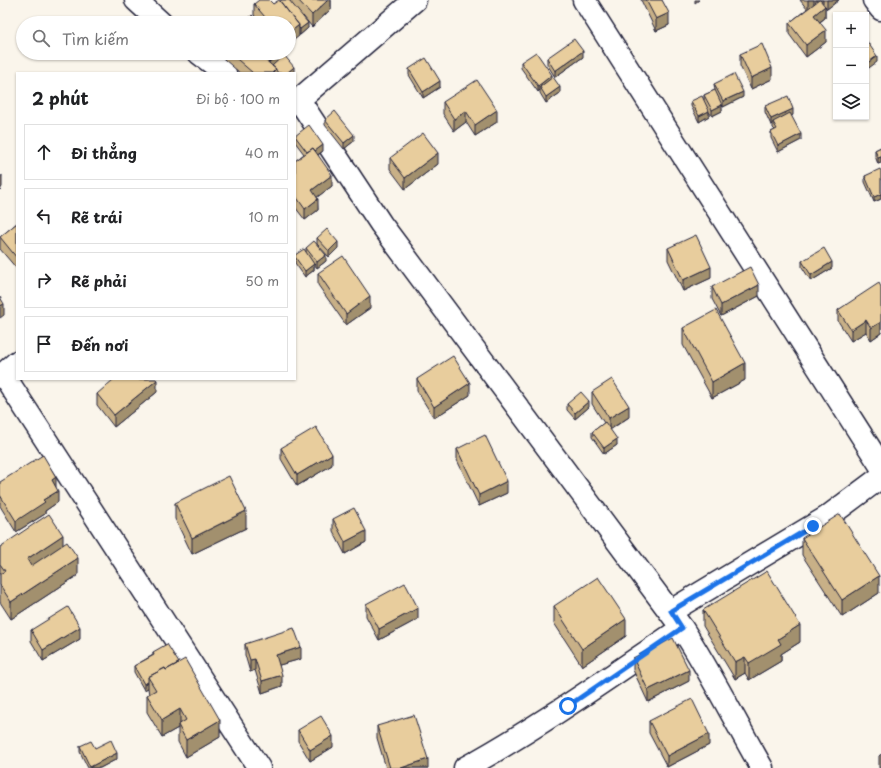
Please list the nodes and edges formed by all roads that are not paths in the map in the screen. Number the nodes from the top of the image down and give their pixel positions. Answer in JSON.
{"nodes":[{"id":1,"x":136,"y":0,"type":"edge"},
{"id":2,"x":415,"y":0,"type":"edge"},
{"id":3,"x":584,"y":0,"type":"edge"},
{"id":4,"x":874,"y":0,"type":"edge"},
{"id":5,"x":881,"y":9,"type":"edge"},
{"id":6,"x":153,"y":16,"type":"edge"},
{"id":7,"x":208,"y":60,"type":"edge"},
{"id":8,"x":224,"y":72,"type":"edge"},
{"id":9,"x":297,"y":102,"type":"edge"},
{"id":10,"x":7,"y":371,"type":"edge"},
{"id":11,"x":881,"y":466,"type":"edge"},
{"id":12,"x":881,"y":477,"type":"edge"},
{"id":13,"x":676,"y":619,"type":"junction"},
{"id":14,"x":259,"y":768,"type":"edge"},
{"id":15,"x":465,"y":768,"type":"edge"},
{"id":16,"x":762,"y":768,"type":"edge"}],
"edges":[{"from":1,"to":6,"type":"street"},
{"from":2,"to":9,"type":"street"},
{"from":3,"to":11,"type":"street"},
{"from":4,"to":5,"type":"street"},
{"from":7,"to":8,"type":"street"},
{"from":9,"to":13,"type":"street"},
{"from":10,"to":14,"type":"street"},
{"from":12,"to":13,"type":"street"},
{"from":13,"to":15,"type":"street"},
{"from":13,"to":16,"type":"street"}]}
